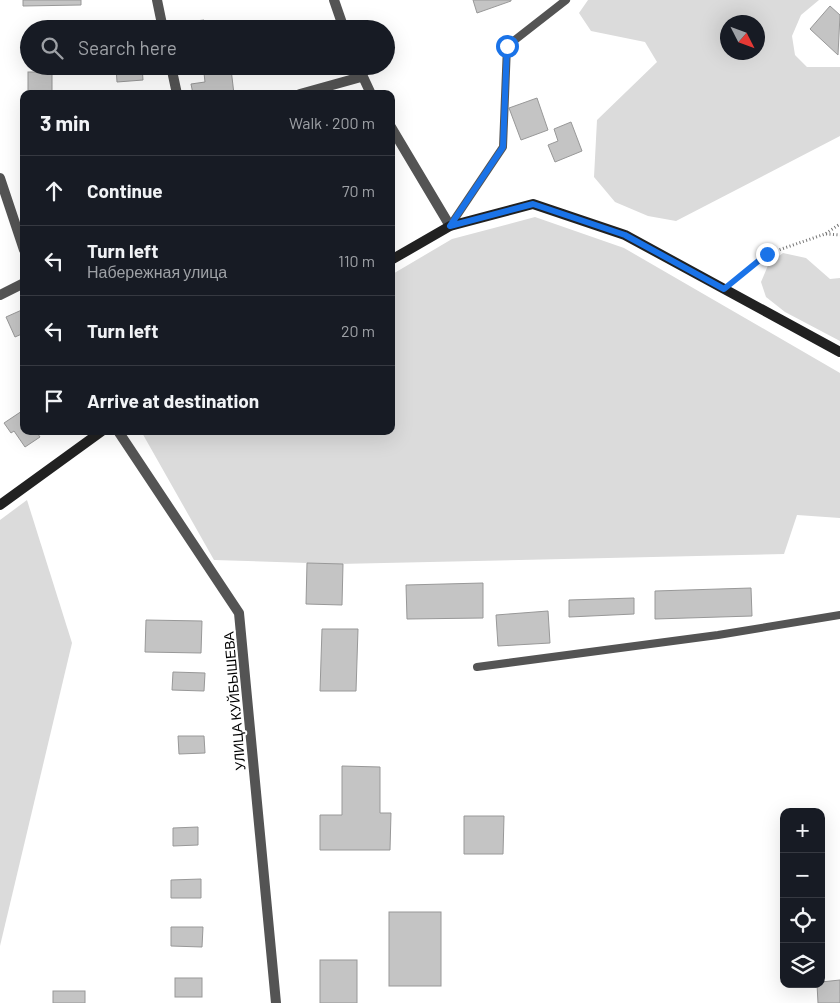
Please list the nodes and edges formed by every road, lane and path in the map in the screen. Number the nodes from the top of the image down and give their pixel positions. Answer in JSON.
{"nodes":[{"id":1,"x":157,"y":0,"type":"edge"},
{"id":2,"x":334,"y":0,"type":"edge"},
{"id":3,"x":566,"y":0,"type":"edge"},
{"id":4,"x":161,"y":20,"type":"edge"},
{"id":5,"x":341,"y":20,"type":"edge"},
{"id":6,"x":173,"y":75,"type":"edge"},
{"id":7,"x":361,"y":77,"type":"joint"},
{"id":8,"x":176,"y":90,"type":"edge"},
{"id":9,"x":314,"y":90,"type":"edge"},
{"id":10,"x":369,"y":90,"type":"edge"},
{"id":11,"x":395,"y":134,"type":"edge"},
{"id":12,"x":0,"y":178,"type":"edge"},
{"id":13,"x":840,"y":224,"type":"edge"},
{"id":14,"x":450,"y":226,"type":"junction"},
{"id":15,"x":825,"y":234,"type":"junction"},
{"id":16,"x":840,"y":235,"type":"edge"},
{"id":17,"x":20,"y":238,"type":"edge"},
{"id":18,"x":395,"y":258,"type":"edge"},
{"id":19,"x":20,"y":285,"type":"edge"},
{"id":20,"x":724,"y":289,"type":"junction"},
{"id":21,"x":0,"y":295,"type":"edge"},
{"id":22,"x":840,"y":352,"type":"edge"},
{"id":23,"x":96,"y":435,"type":"edge"},
{"id":24,"x":121,"y":435,"type":"edge"},
{"id":25,"x":0,"y":505,"type":"edge"},
{"id":26,"x":840,"y":614,"type":"edge"},
{"id":27,"x":478,"y":667,"type":"dead end"},
{"id":28,"x":276,"y":1003,"type":"edge"}],
"edges":[{"from":1,"to":4,"type":"street"},
{"from":2,"to":5,"type":"street"},
{"from":3,"to":14,"type":"lane"},
{"from":6,"to":8,"type":"street"},
{"from":7,"to":9,"type":"street"},
{"from":7,"to":10,"type":"street"},
{"from":11,"to":14,"type":"street"},
{"from":12,"to":17,"type":"street"},
{"from":13,"to":15,"type":"path"},
{"from":14,"to":18,"type":"main road"},
{"from":14,"to":20,"type":"main road"},
{"from":15,"to":16,"type":"path"},
{"from":15,"to":20,"type":"path"},
{"from":19,"to":21,"type":"street"},
{"from":20,"to":22,"type":"main road"},
{"from":23,"to":25,"type":"main road"},
{"from":24,"to":28,"type":"street","name":"УЛИЦА КУЙБЫШЕВА"},
{"from":26,"to":27,"type":"lane"}]}
